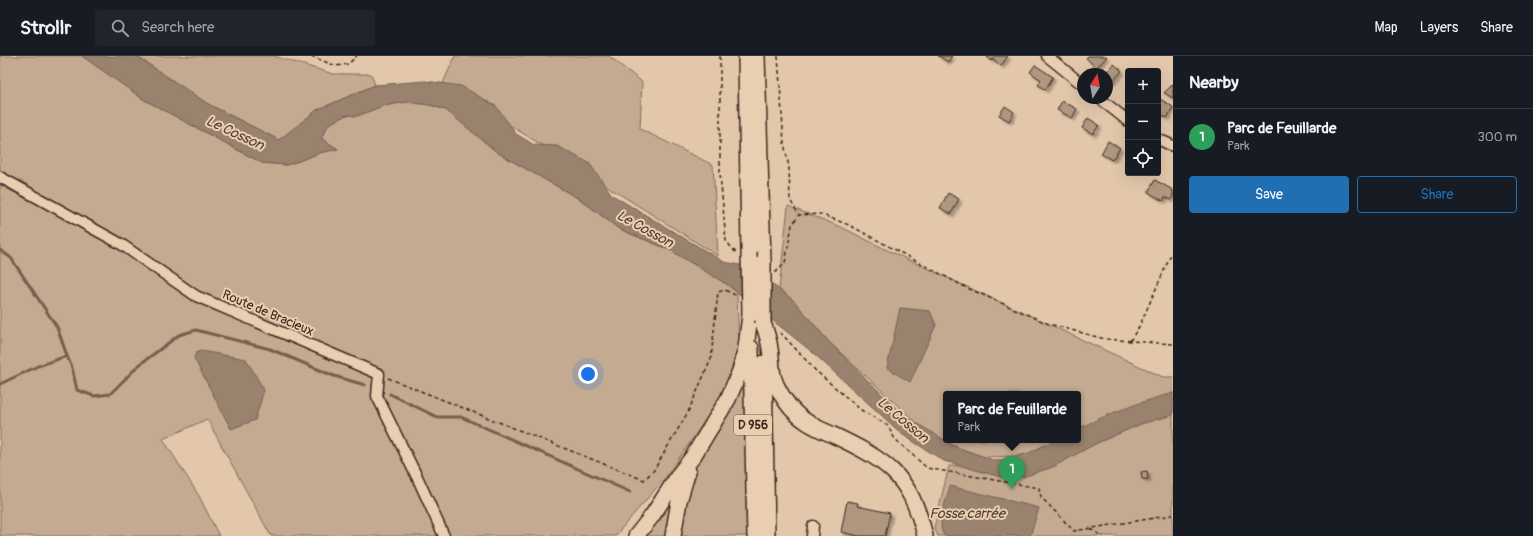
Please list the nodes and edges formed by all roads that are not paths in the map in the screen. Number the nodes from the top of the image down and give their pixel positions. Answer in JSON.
{"nodes":[{"id":1,"x":746,"y":56,"type":"edge"},
{"id":2,"x":757,"y":56,"type":"edge"},
{"id":3,"x":1047,"y":56,"type":"edge"},
{"id":4,"x":1077,"y":80,"type":"edge"},
{"id":5,"x":1107,"y":104,"type":"edge"},
{"id":6,"x":1125,"y":119,"type":"edge"},
{"id":7,"x":1160,"y":140,"type":"edge"},
{"id":8,"x":1173,"y":146,"type":"edge"},
{"id":9,"x":0,"y":177,"type":"edge"},
{"id":10,"x":750,"y":315,"type":"junction"},
{"id":11,"x":763,"y":323,"type":"junction"},
{"id":12,"x":692,"y":458,"type":"junction"},
{"id":13,"x":444,"y":536,"type":"edge"},
{"id":14,"x":636,"y":536,"type":"edge"},
{"id":15,"x":673,"y":536,"type":"edge"},
{"id":16,"x":755,"y":536,"type":"edge"},
{"id":17,"x":767,"y":536,"type":"edge"},
{"id":18,"x":925,"y":536,"type":"edge"}],
"edges":[{"from":1,"to":10,"type":"highway","number":"D 956","bridge":true},
{"from":2,"to":11,"type":"highway","number":"D 956","bridge":true},
{"from":3,"to":4,"type":"street"},
{"from":5,"to":6,"type":"street"},
{"from":7,"to":8,"type":"street"},
{"from":9,"to":13,"type":"street","name":"Route de Bracieux"},
{"from":10,"to":12,"type":"highway","number":"D 956"},
{"from":10,"to":16,"type":"highway","number":"D 956"},
{"from":11,"to":17,"type":"highway","number":"D 956"},
{"from":11,"to":18,"type":"highway","number":"D 956"},
{"from":12,"to":14,"type":"highway","number":"D 956"},
{"from":12,"to":15,"type":"highway","number":"D 956"}]}
